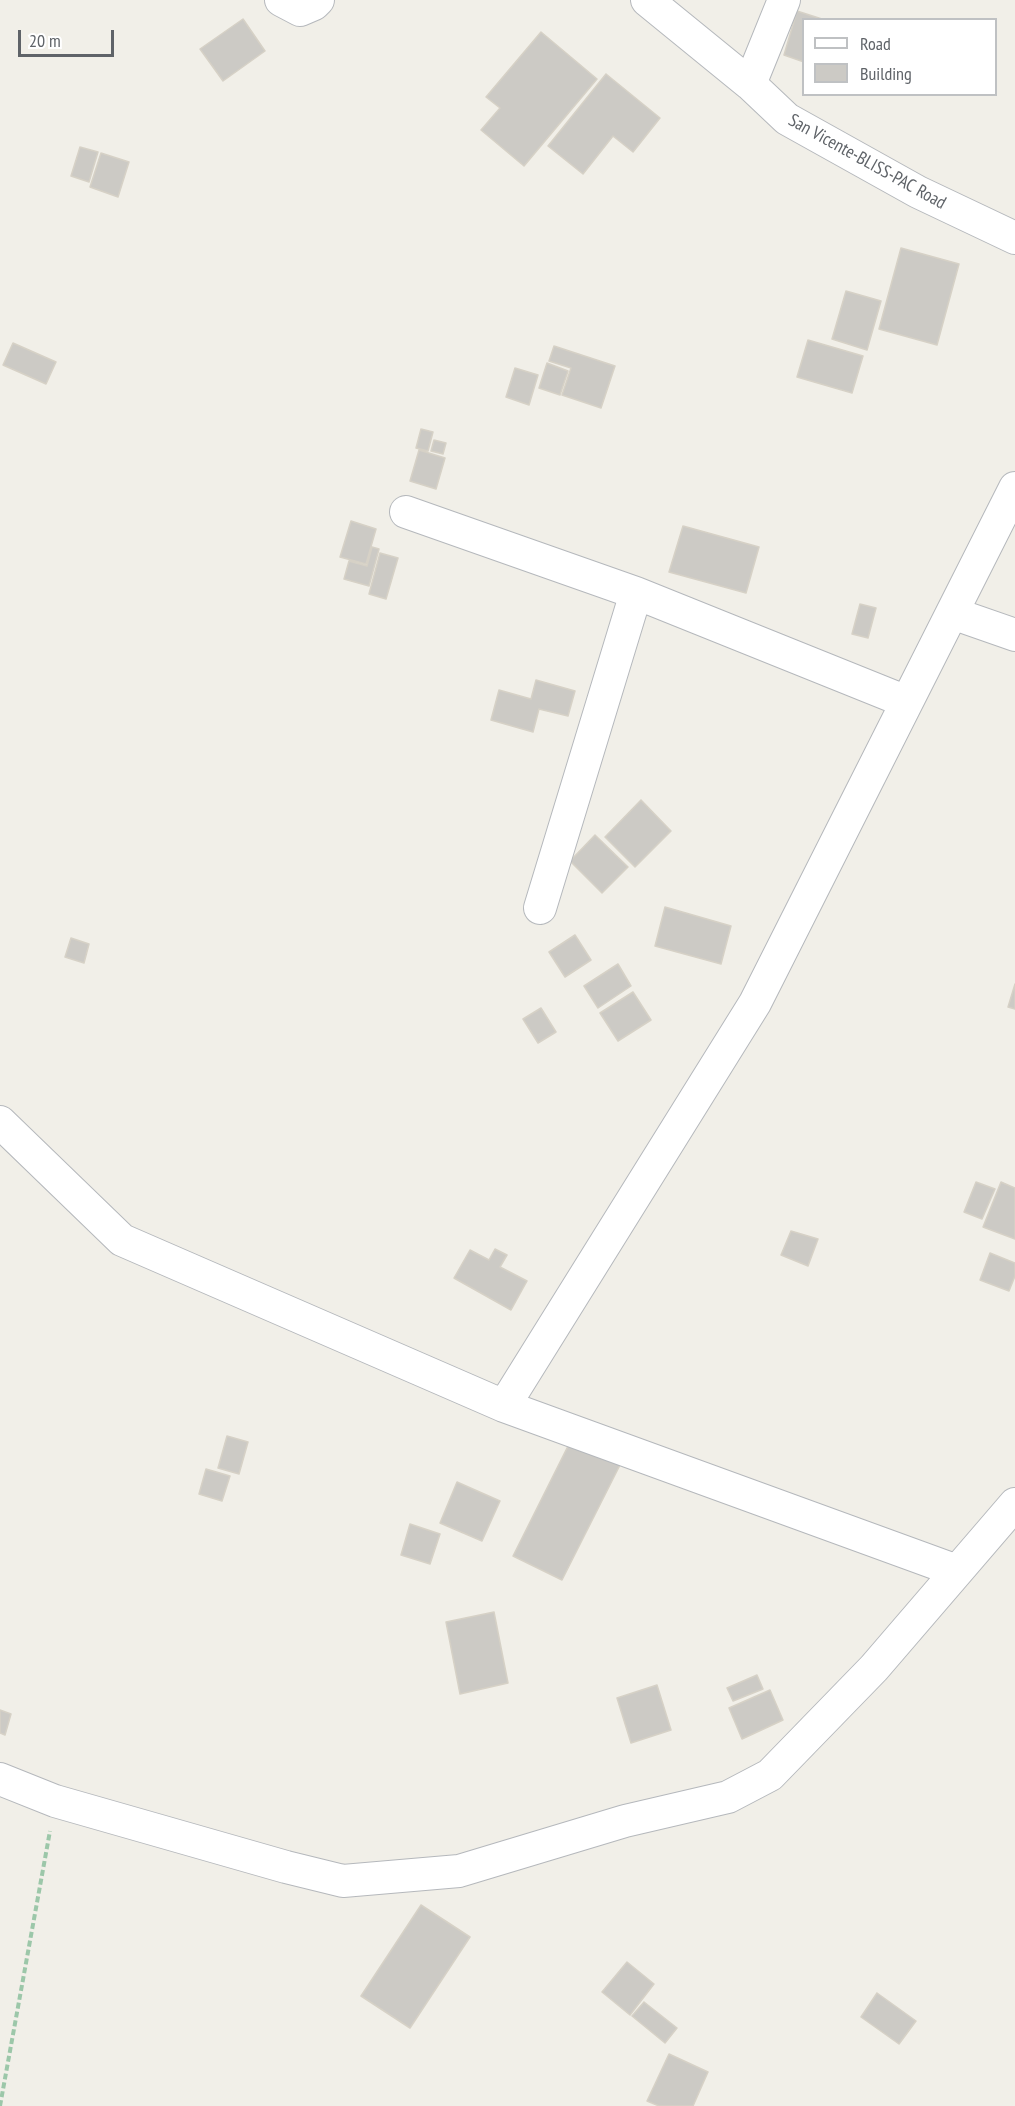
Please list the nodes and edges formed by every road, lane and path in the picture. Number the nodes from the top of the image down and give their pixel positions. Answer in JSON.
{"nodes":[{"id":1,"x":281,"y":0,"type":"edge"},
{"id":2,"x":318,"y":0,"type":"edge"},
{"id":3,"x":647,"y":0,"type":"edge"},
{"id":4,"x":784,"y":0,"type":"edge"},
{"id":5,"x":750,"y":84,"type":"junction"},
{"id":6,"x":1015,"y":238,"type":"edge"},
{"id":7,"x":1015,"y":488,"type":"edge"},
{"id":8,"x":406,"y":512,"type":"dead end"},
{"id":9,"x":636,"y":593,"type":"junction"},
{"id":10,"x":952,"y":613,"type":"junction"},
{"id":11,"x":1015,"y":635,"type":"edge"},
{"id":12,"x":907,"y":702,"type":"junction"},
{"id":13,"x":540,"y":908,"type":"dead end"},
{"id":14,"x":0,"y":1122,"type":"edge"},
{"id":15,"x":504,"y":1406,"type":"junction"},
{"id":16,"x":1015,"y":1504,"type":"edge"},
{"id":17,"x":957,"y":1571,"type":"junction"},
{"id":18,"x":0,"y":1779,"type":"edge"},
{"id":19,"x":55,"y":1801,"type":"junction"},
{"id":20,"x":0,"y":2106,"type":"edge"}],
"edges":[{"from":1,"to":2,"type":"street"},
{"from":3,"to":5,"type":"street","name":"San Vicente-BLISS-PAC Road"},
{"from":4,"to":5,"type":"street"},
{"from":5,"to":6,"type":"street","name":"San Vicente-BLISS-PAC Road"},
{"from":7,"to":10,"type":"street"},
{"from":8,"to":9,"type":"street"},
{"from":9,"to":12,"type":"street"},
{"from":9,"to":13,"type":"street"},
{"from":10,"to":11,"type":"street"},
{"from":10,"to":12,"type":"street"},
{"from":12,"to":15,"type":"street"},
{"from":14,"to":15,"type":"street"},
{"from":15,"to":17,"type":"street"},
{"from":16,"to":17,"type":"street"},
{"from":17,"to":19,"type":"street"},
{"from":18,"to":19,"type":"street"},
{"from":19,"to":20,"type":"path"}]}
